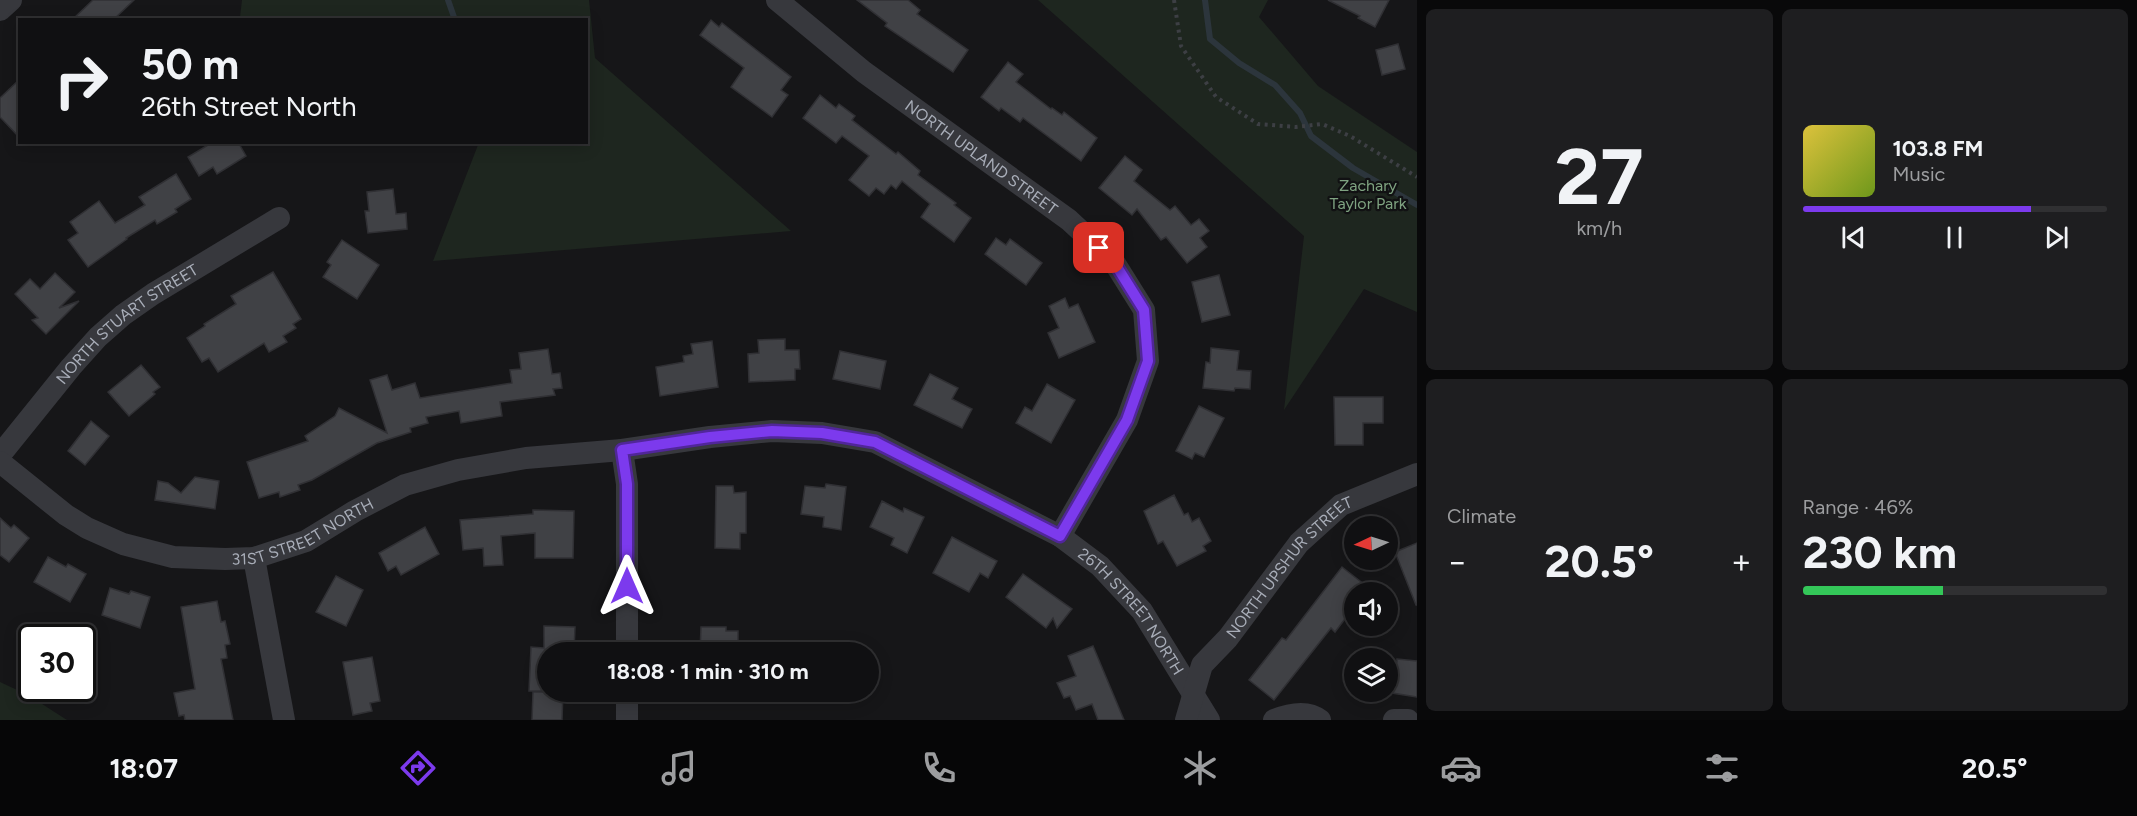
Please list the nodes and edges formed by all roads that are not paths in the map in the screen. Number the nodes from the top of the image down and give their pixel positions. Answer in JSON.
{"nodes":[{"id":1,"x":11,"y":0,"type":"edge"},
{"id":2,"x":777,"y":0,"type":"edge"},
{"id":3,"x":0,"y":10,"type":"edge"},
{"id":4,"x":279,"y":218,"type":"dead end"},
{"id":5,"x":622,"y":450,"type":"junction"},
{"id":6,"x":0,"y":455,"type":"edge"},
{"id":7,"x":0,"y":462,"type":"edge"},
{"id":8,"x":1417,"y":474,"type":"edge"},
{"id":9,"x":1060,"y":536,"type":"junction"},
{"id":10,"x":254,"y":558,"type":"junction"},
{"id":11,"x":627,"y":642,"type":"edge"},
{"id":12,"x":1194,"y":696,"type":"junction"},
{"id":13,"x":627,"y":702,"type":"edge"},
{"id":14,"x":284,"y":720,"type":"edge"},
{"id":15,"x":627,"y":720,"type":"edge"},
{"id":16,"x":1186,"y":720,"type":"edge"},
{"id":17,"x":1209,"y":720,"type":"edge"},
{"id":18,"x":1274,"y":720,"type":"edge"},
{"id":19,"x":1320,"y":720,"type":"edge"},
{"id":20,"x":1394,"y":720,"type":"edge"},
{"id":21,"x":1408,"y":720,"type":"edge"}],
"edges":[{"from":1,"to":3,"type":"street"},
{"from":2,"to":9,"type":"street","name":"NORTH UPLAND STREET"},
{"from":4,"to":6,"type":"street","name":"NORTH STUART STREET"},
{"from":5,"to":9,"type":"street","name":"26TH STREET NORTH"},
{"from":5,"to":10,"type":"street","name":"31ST STREET NORTH"},
{"from":5,"to":11,"type":"street"},
{"from":7,"to":10,"type":"street","name":"31ST STREET NORTH"},
{"from":8,"to":12,"type":"street","name":"NORTH UPSHUR STREET"},
{"from":9,"to":12,"type":"street","name":"26TH STREET NORTH"},
{"from":10,"to":14,"type":"street"},
{"from":12,"to":16,"type":"street"},
{"from":12,"to":17,"type":"street","name":"26TH STREET NORTH"},
{"from":13,"to":15,"type":"street"},
{"from":18,"to":19,"type":"street"},
{"from":20,"to":21,"type":"street"}]}
